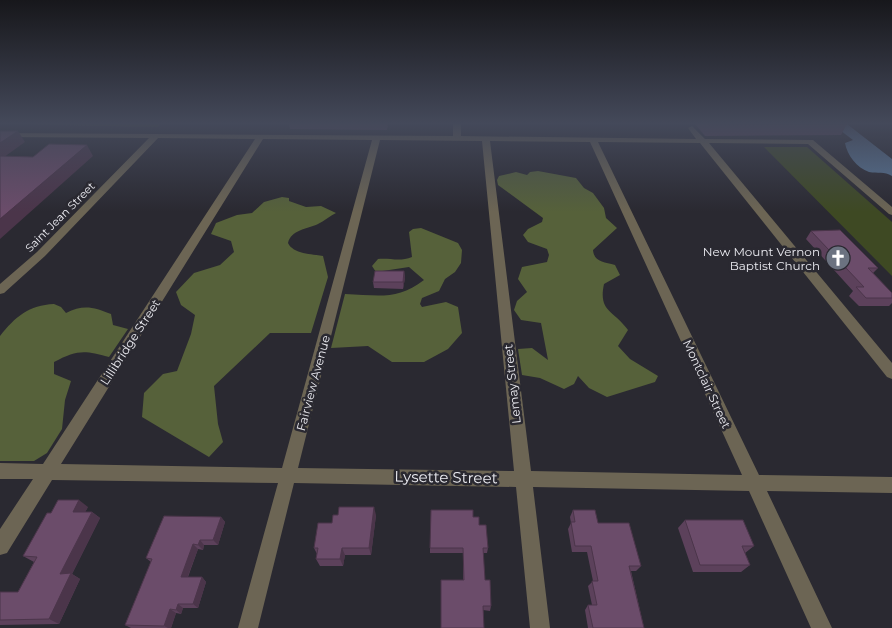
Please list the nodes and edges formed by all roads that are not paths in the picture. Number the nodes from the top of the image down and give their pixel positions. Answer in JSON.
{"nodes":[{"id":1,"x":139,"y":153,"type":"edge"},
{"id":2,"x":250,"y":153,"type":"edge"},
{"id":3,"x":373,"y":153,"type":"edge"},
{"id":4,"x":488,"y":153,"type":"edge"},
{"id":5,"x":599,"y":153,"type":"edge"},
{"id":6,"x":712,"y":153,"type":"edge"},
{"id":7,"x":823,"y":153,"type":"edge"},
{"id":8,"x":892,"y":212,"type":"edge"},
{"id":9,"x":0,"y":290,"type":"edge"},
{"id":10,"x":892,"y":373,"type":"edge"},
{"id":11,"x":0,"y":470,"type":"edge"},
{"id":12,"x":47,"y":472,"type":"junction"},
{"id":13,"x":288,"y":474,"type":"junction"},
{"id":14,"x":523,"y":479,"type":"junction"},
{"id":15,"x":753,"y":483,"type":"junction"},
{"id":16,"x":892,"y":485,"type":"edge"},
{"id":17,"x":0,"y":546,"type":"edge"},
{"id":18,"x":248,"y":628,"type":"edge"},
{"id":19,"x":540,"y":628,"type":"edge"},
{"id":20,"x":822,"y":628,"type":"edge"}],
"edges":[{"from":1,"to":9,"type":"street","name":"Saint Jean Street"},
{"from":2,"to":12,"type":"street","name":"Lillibridge Street"},
{"from":3,"to":13,"type":"street","name":"Fairview Avenue"},
{"from":4,"to":14,"type":"street","name":"Lemay Street"},
{"from":5,"to":15,"type":"street","name":"Montclair Street"},
{"from":6,"to":10,"type":"street"},
{"from":7,"to":8,"type":"street"},
{"from":11,"to":12,"type":"street","name":"Lysette Street"},
{"from":12,"to":13,"type":"street","name":"Lysette Street"},
{"from":12,"to":17,"type":"street","name":"Lillibridge Street"},
{"from":13,"to":14,"type":"street","name":"Lysette Street"},
{"from":13,"to":18,"type":"street","name":"Fairview Avenue"},
{"from":14,"to":15,"type":"street","name":"Lysette Street"},
{"from":14,"to":19,"type":"street","name":"Lemay Street"},
{"from":15,"to":16,"type":"street","name":"Lysette Street"},
{"from":15,"to":20,"type":"street","name":"Montclair Street"}]}
